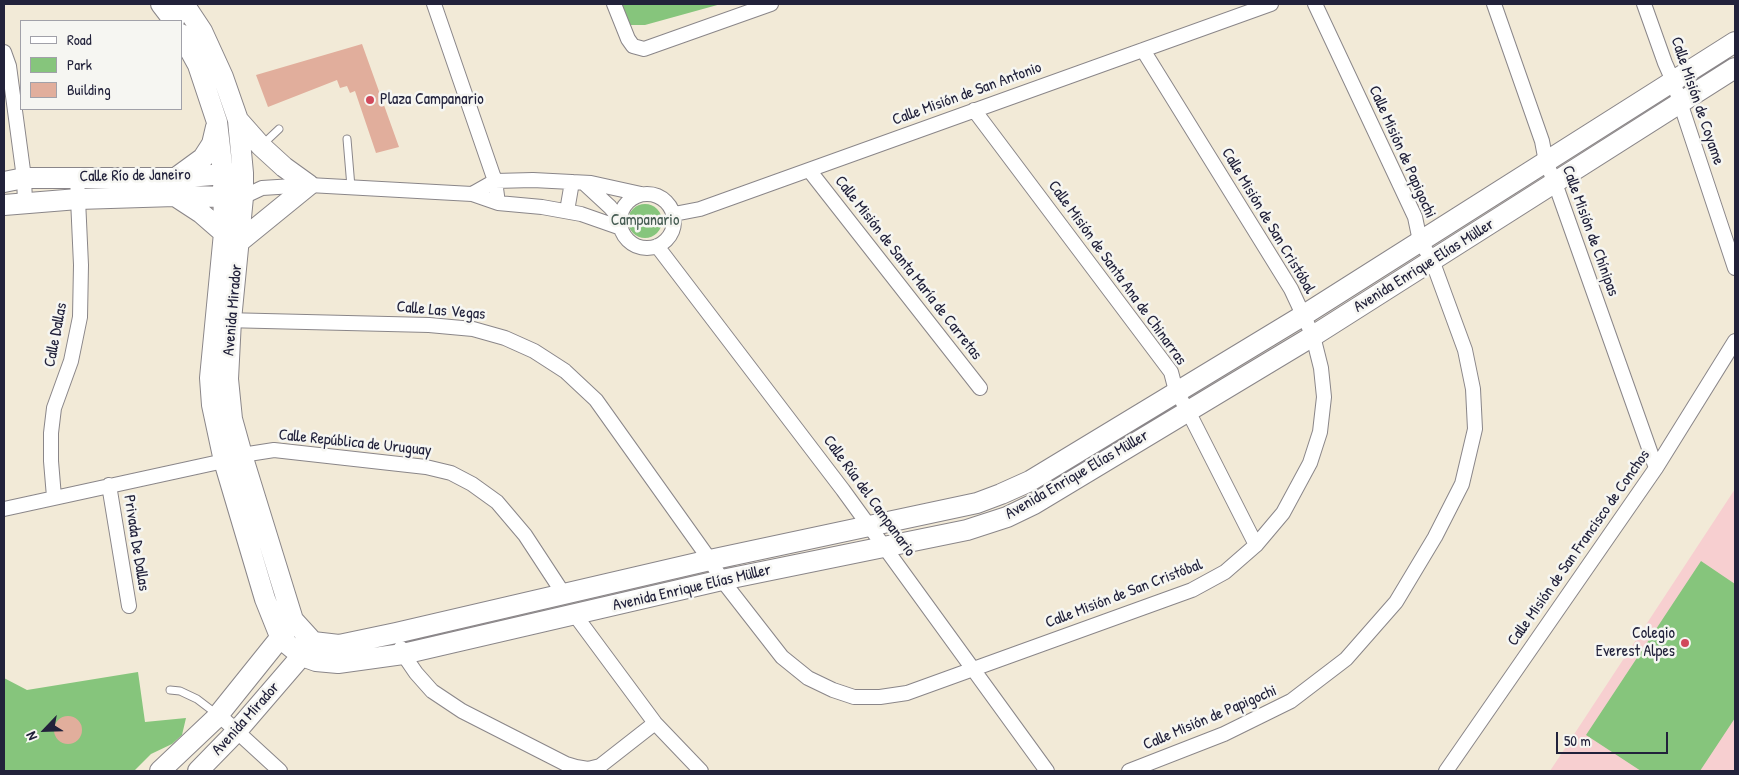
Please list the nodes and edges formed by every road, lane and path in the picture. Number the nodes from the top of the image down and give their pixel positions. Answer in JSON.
{"nodes":[{"id":1,"x":161,"y":4,"type":"edge"},
{"id":2,"x":184,"y":4,"type":"edge"},
{"id":3,"x":434,"y":4,"type":"edge"},
{"id":4,"x":614,"y":4,"type":"edge"},
{"id":5,"x":742,"y":4,"type":"edge"},
{"id":6,"x":758,"y":4,"type":"edge"},
{"id":7,"x":771,"y":4,"type":"edge"},
{"id":8,"x":1271,"y":4,"type":"edge"},
{"id":9,"x":1315,"y":4,"type":"edge"},
{"id":10,"x":1494,"y":4,"type":"edge"},
{"id":11,"x":1644,"y":4,"type":"edge"},
{"id":12,"x":173,"y":20,"type":"edge"},
{"id":13,"x":182,"y":36,"type":"edge"},
{"id":14,"x":1735,"y":42,"type":"edge"},
{"id":15,"x":1143,"y":50,"type":"junction"},
{"id":16,"x":4,"y":52,"type":"edge"},
{"id":17,"x":1735,"y":68,"type":"edge"},
{"id":18,"x":1673,"y":81,"type":"junction"},
{"id":19,"x":1680,"y":103,"type":"junction"},
{"id":20,"x":974,"y":110,"type":"junction"},
{"id":21,"x":238,"y":120,"type":"junction"},
{"id":22,"x":217,"y":122,"type":"junction"},
{"id":23,"x":279,"y":129,"type":"dead end"},
{"id":24,"x":347,"y":139,"type":"dead end"},
{"id":25,"x":261,"y":146,"type":"junction"},
{"id":26,"x":1546,"y":162,"type":"junction"},
{"id":27,"x":808,"y":170,"type":"junction"},
{"id":28,"x":223,"y":173,"type":"junction"},
{"id":29,"x":243,"y":173,"type":"junction"},
{"id":30,"x":77,"y":177,"type":"junction"},
{"id":31,"x":24,"y":178,"type":"junction"},
{"id":32,"x":495,"y":181,"type":"junction"},
{"id":33,"x":4,"y":182,"type":"edge"},
{"id":34,"x":1555,"y":182,"type":"junction"},
{"id":35,"x":578,"y":183,"type":"junction"},
{"id":36,"x":308,"y":185,"type":"junction"},
{"id":37,"x":175,"y":187,"type":"junction"},
{"id":38,"x":351,"y":187,"type":"junction"},
{"id":39,"x":262,"y":188,"type":"junction"},
{"id":40,"x":472,"y":194,"type":"junction"},
{"id":41,"x":641,"y":194,"type":"junction"},
{"id":42,"x":233,"y":197,"type":"junction"},
{"id":43,"x":78,"y":199,"type":"junction"},
{"id":44,"x":25,"y":202,"type":"junction"},
{"id":45,"x":498,"y":203,"type":"junction"},
{"id":46,"x":4,"y":205,"type":"edge"},
{"id":47,"x":567,"y":211,"type":"junction"},
{"id":48,"x":674,"y":214,"type":"junction"},
{"id":49,"x":620,"y":224,"type":"junction"},
{"id":50,"x":232,"y":238,"type":"junction"},
{"id":51,"x":1420,"y":241,"type":"junction"},
{"id":52,"x":657,"y":246,"type":"junction"},
{"id":53,"x":1432,"y":260,"type":"junction"},
{"id":54,"x":1735,"y":268,"type":"edge"},
{"id":55,"x":1304,"y":315,"type":"junction"},
{"id":56,"x":223,"y":320,"type":"junction"},
{"id":57,"x":1314,"y":336,"type":"junction"},
{"id":58,"x":1735,"y":341,"type":"edge"},
{"id":59,"x":980,"y":388,"type":"dead end"},
{"id":60,"x":1176,"y":391,"type":"junction"},
{"id":61,"x":1188,"y":411,"type":"junction"},
{"id":62,"x":233,"y":458,"type":"junction"},
{"id":63,"x":1656,"y":468,"type":"junction"},
{"id":64,"x":109,"y":485,"type":"junction"},
{"id":65,"x":54,"y":497,"type":"junction"},
{"id":66,"x":4,"y":509,"type":"edge"},
{"id":67,"x":868,"y":526,"type":"junction"},
{"id":68,"x":1256,"y":545,"type":"junction"},
{"id":69,"x":884,"y":546,"type":"junction"},
{"id":70,"x":710,"y":560,"type":"junction"},
{"id":71,"x":722,"y":580,"type":"junction"},
{"id":72,"x":564,"y":593,"type":"junction"},
{"id":73,"x":129,"y":606,"type":"dead end"},
{"id":74,"x":575,"y":615,"type":"junction"},
{"id":75,"x":293,"y":620,"type":"junction"},
{"id":76,"x":396,"y":633,"type":"junction"},
{"id":77,"x":281,"y":639,"type":"junction"},
{"id":78,"x":308,"y":649,"type":"junction"},
{"id":79,"x":403,"y":654,"type":"junction"},
{"id":80,"x":973,"y":670,"type":"junction"},
{"id":81,"x":170,"y":690,"type":"dead end"},
{"id":82,"x":219,"y":715,"type":"junction"},
{"id":83,"x":655,"y":723,"type":"junction"},
{"id":84,"x":236,"y":732,"type":"junction"},
{"id":85,"x":160,"y":771,"type":"edge"},
{"id":86,"x":198,"y":771,"type":"edge"},
{"id":87,"x":280,"y":771,"type":"edge"},
{"id":88,"x":701,"y":771,"type":"edge"},
{"id":89,"x":1047,"y":771,"type":"edge"},
{"id":90,"x":1129,"y":771,"type":"edge"},
{"id":91,"x":1446,"y":771,"type":"edge"}],
"edges":[{"from":1,"to":12,"type":"main road"},
{"from":2,"to":21,"type":"main road","name":"Avenida Mirador"},
{"from":3,"to":32,"type":"street"},
{"from":4,"to":7,"type":"street"},
{"from":5,"to":6,"type":"street"},
{"from":8,"to":15,"type":"street","name":"Calle Misión de San Antonio"},
{"from":9,"to":51,"type":"street","name":"Calle Misión de Papigochi"},
{"from":10,"to":26,"type":"street","name":"Calle Misión de Chínipas"},
{"from":11,"to":18,"type":"street","name":"Calle Misión de Coyame"},
{"from":13,"to":22,"type":"main road","name":"Avenida Mirador"},
{"from":14,"to":18,"type":"main road","name":"Avenida Enrique Elías Müller"},
{"from":15,"to":20,"type":"street","name":"Calle Misión de San Antonio"},
{"from":15,"to":55,"type":"street","name":"Calle Misión de San Cristóbal"},
{"from":16,"to":31,"type":"street"},
{"from":17,"to":19,"type":"main road","name":"Avenida Enrique Elías Müller"},
{"from":18,"to":19,"type":"street","name":"Calle Misión de Coyame"},
{"from":18,"to":26,"type":"main road","name":"Avenida Enrique Elías Müller"},
{"from":19,"to":34,"type":"main road","name":"Avenida Enrique Elías Müller"},
{"from":19,"to":54,"type":"street","name":"Calle Misión de Coyame"},
{"from":20,"to":27,"type":"street","name":"Calle Misión de San Antonio"},
{"from":20,"to":60,"type":"street","name":"Calle Misión de Santa Ana de Chinarras"},
{"from":21,"to":25,"type":"main road"},
{"from":21,"to":29,"type":"main road","name":"Avenida Mirador"},
{"from":22,"to":28,"type":"main road","name":"Avenida Mirador"},
{"from":22,"to":37,"type":"main road"},
{"from":23,"to":25,"type":"lane"},
{"from":24,"to":38,"type":"lane"},
{"from":25,"to":36,"type":"main road"},
{"from":26,"to":34,"type":"street","name":"Calle Misión de Chínipas"},
{"from":26,"to":51,"type":"main road","name":"Avenida Enrique Elías Müller"},
{"from":27,"to":48,"type":"street","name":"Calle Misión de San Antonio"},
{"from":27,"to":59,"type":"street","name":"Calle Misión de Santa María de Carretas"},
{"from":28,"to":29,"type":"main road","name":"Calle Río de Janeiro"},
{"from":28,"to":37,"type":"main road","name":"Calle Río de Janeiro"},
{"from":28,"to":42,"type":"main road","name":"Avenida Mirador"},
{"from":29,"to":39,"type":"street"},
{"from":29,"to":42,"type":"main road","name":"Avenida Mirador"},
{"from":30,"to":31,"type":"main road","name":"Calle Río de Janeiro"},
{"from":30,"to":37,"type":"main road","name":"Calle Río de Janeiro"},
{"from":30,"to":43,"type":"street","name":"Calle Dallas"},
{"from":31,"to":33,"type":"main road","name":"Calle Río de Janeiro"},
{"from":31,"to":44,"type":"street"},
{"from":32,"to":35,"type":"street"},
{"from":32,"to":40,"type":"street"},
{"from":32,"to":45,"type":"street"},
{"from":34,"to":53,"type":"main road","name":"Avenida Enrique Elías Müller"},
{"from":34,"to":63,"type":"street","name":"Calle Misión de Chínipas"},
{"from":35,"to":41,"type":"street"},
{"from":35,"to":47,"type":"street"},
{"from":35,"to":49,"type":"street"},
{"from":36,"to":38,"type":"street","name":"Calle Río de Janeiro"},
{"from":36,"to":39,"type":"street","name":"Calle Río de Janeiro"},
{"from":36,"to":50,"type":"main road"},
{"from":37,"to":42,"type":"main road","name":"Calle Río de Janeiro"},
{"from":37,"to":43,"type":"main road","name":"Calle Río de Janeiro"},
{"from":37,"to":50,"type":"main road"},
{"from":38,"to":40,"type":"street","name":"Calle Río de Janeiro"},
{"from":39,"to":42,"type":"street","name":"Calle Río de Janeiro"},
{"from":40,"to":45,"type":"street","name":"Calle Río de Janeiro"},
{"from":41,"to":48,"type":"street"},
{"from":41,"to":49,"type":"street"},
{"from":42,"to":50,"type":"main road","name":"Avenida Mirador"},
{"from":43,"to":44,"type":"main road","name":"Calle Río de Janeiro"},
{"from":43,"to":65,"type":"street","name":"Calle Dallas"},
{"from":44,"to":46,"type":"main road","name":"Calle Río de Janeiro"},
{"from":45,"to":47,"type":"street","name":"Calle Río de Janeiro"},
{"from":47,"to":49,"type":"street","name":"Calle Río de Janeiro"},
{"from":48,"to":52,"type":"street"},
{"from":49,"to":52,"type":"street"},
{"from":50,"to":56,"type":"main road","name":"Avenida Mirador"},
{"from":51,"to":53,"type":"street","name":"Calle Misión de Papigochi"},
{"from":51,"to":55,"type":"main road","name":"Avenida Enrique Elías Müller"},
{"from":52,"to":67,"type":"street","name":"Calle Rúa del Campanario"},
{"from":53,"to":57,"type":"main road","name":"Avenida Enrique Elías Müller"},
{"from":53,"to":90,"type":"street","name":"Calle Misión de Papigochi"},
{"from":55,"to":57,"type":"street","name":"Calle Misión de San Cristóbal"},
{"from":55,"to":60,"type":"main road","name":"Avenida Enrique Elías Müller"},
{"from":56,"to":62,"type":"main road","name":"Avenida Mirador"},
{"from":56,"to":70,"type":"street","name":"Calle Las Vegas"},
{"from":57,"to":61,"type":"main road","name":"Avenida Enrique Elías Müller"},
{"from":57,"to":68,"type":"street","name":"Calle Misión de San Cristóbal"},
{"from":58,"to":63,"type":"street","name":"Calle Misión de San Francisco de Conchos"},
{"from":60,"to":61,"type":"street","name":"Calle Misión de Santa Ana de Chinarras"},
{"from":60,"to":67,"type":"main road","name":"Avenida Enrique Elías Müller"},
{"from":61,"to":68,"type":"street","name":"Calle Misión de Santa Ana de Chinarras"},
{"from":61,"to":69,"type":"main road","name":"Avenida Enrique Elías Müller"},
{"from":62,"to":64,"type":"street","name":"Calle República de Uruguay"},
{"from":62,"to":72,"type":"street","name":"Calle República de Uruguay"},
{"from":62,"to":75,"type":"main road","name":"Avenida Mirador"},
{"from":62,"to":77,"type":"main road","name":"Avenida Mirador"},
{"from":63,"to":91,"type":"street","name":"Calle Misión de San Francisco de Conchos"},
{"from":64,"to":65,"type":"street","name":"Calle República de Uruguay"},
{"from":64,"to":73,"type":"street","name":"Privada De Dallas"},
{"from":65,"to":66,"type":"street","name":"Calle República de Uruguay"},
{"from":67,"to":69,"type":"street","name":"Calle Rúa del Campanario"},
{"from":67,"to":70,"type":"main road","name":"Avenida Enrique Elías Müller"},
{"from":68,"to":80,"type":"street","name":"Calle Misión de San Cristóbal"},
{"from":69,"to":71,"type":"main road","name":"Avenida Enrique Elías Müller"},
{"from":69,"to":80,"type":"street","name":"Calle Rúa del Campanario"},
{"from":70,"to":71,"type":"street","name":"Calle Misión de San Cristóbal"},
{"from":70,"to":72,"type":"main road","name":"Avenida Enrique Elías Müller"},
{"from":71,"to":74,"type":"main road","name":"Avenida Enrique Elías Müller"},
{"from":71,"to":80,"type":"street","name":"Calle Misión de San Cristóbal"},
{"from":72,"to":76,"type":"main road","name":"Avenida Enrique Elías Müller"},
{"from":74,"to":79,"type":"main road","name":"Avenida Enrique Elías Müller"},
{"from":74,"to":83,"type":"street"},
{"from":75,"to":77,"type":"main road","name":"Avenida Mirador"},
{"from":75,"to":78,"type":"main road","name":"Avenida Mirador"},
{"from":76,"to":78,"type":"main road","name":"Avenida Enrique Elías Müller"},
{"from":76,"to":79,"type":"street"},
{"from":77,"to":78,"type":"main road"},
{"from":77,"to":82,"type":"main road","name":"Avenida Mirador"},
{"from":78,"to":79,"type":"main road","name":"Avenida Enrique Elías Müller"},
{"from":78,"to":84,"type":"main road","name":"Avenida Mirador"},
{"from":79,"to":83,"type":"street"},
{"from":80,"to":89,"type":"street","name":"Calle Rúa del Campanario"},
{"from":81,"to":82,"type":"lane"},
{"from":82,"to":84,"type":"street"},
{"from":82,"to":85,"type":"main road","name":"Avenida Mirador"},
{"from":83,"to":88,"type":"street"},
{"from":84,"to":86,"type":"main road","name":"Avenida Mirador"},
{"from":84,"to":87,"type":"street"}]}
